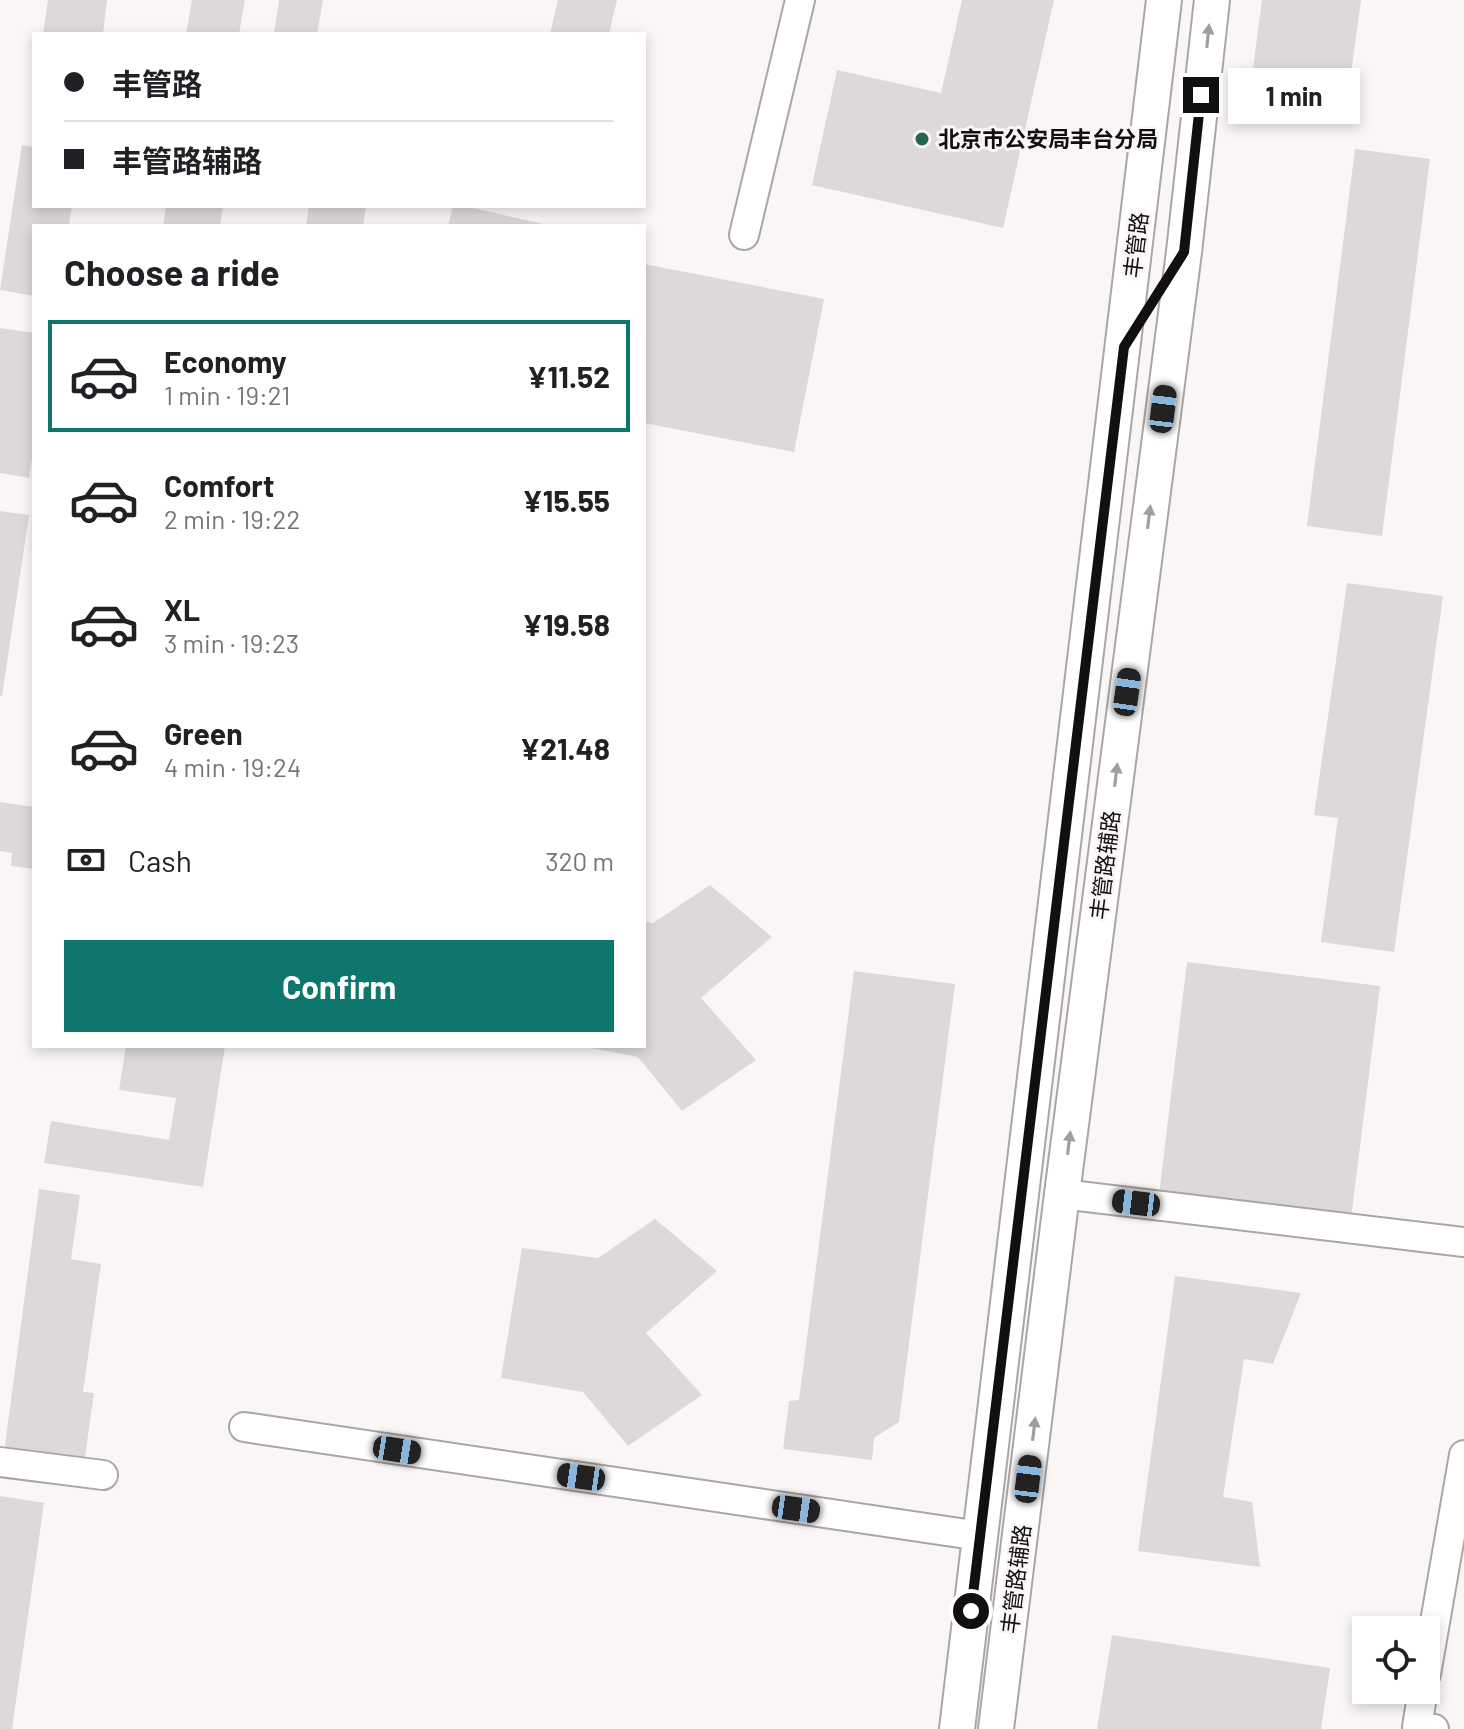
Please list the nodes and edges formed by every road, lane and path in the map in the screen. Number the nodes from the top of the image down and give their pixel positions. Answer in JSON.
{"nodes":[{"id":1,"x":800,"y":0,"type":"edge"},
{"id":2,"x":1164,"y":0,"type":"edge"},
{"id":3,"x":1212,"y":0,"type":"edge"},
{"id":4,"x":744,"y":235,"type":"dead end"},
{"id":5,"x":1184,"y":252,"type":"junction"},
{"id":6,"x":1124,"y":347,"type":"junction"},
{"id":7,"x":1062,"y":1194,"type":"junction"},
{"id":8,"x":1464,"y":1242,"type":"edge"},
{"id":9,"x":244,"y":1427,"type":"dead end"},
{"id":10,"x":1464,"y":1455,"type":"edge"},
{"id":11,"x":0,"y":1462,"type":"edge"},
{"id":12,"x":103,"y":1475,"type":"dead end"},
{"id":13,"x":979,"y":1544,"type":"junction"},
{"id":14,"x":1436,"y":1616,"type":"edge"},
{"id":15,"x":1009,"y":1636,"type":"junction"},
{"id":16,"x":1421,"y":1704,"type":"edge"},
{"id":17,"x":957,"y":1729,"type":"edge"},
{"id":18,"x":996,"y":1729,"type":"edge"},
{"id":19,"x":1434,"y":1729,"type":"edge"}],
"edges":[{"from":1,"to":4,"type":"street"},
{"from":2,"to":6,"type":"street","name":"丰管路"},
{"from":5,"to":3,"type":"street","name":"丰管路辅路","one_way":true},
{"from":5,"to":6,"type":"street"},
{"from":7,"to":5,"type":"street","name":"丰管路辅路","one_way":true},
{"from":6,"to":13,"type":"street","name":"丰管路"},
{"from":7,"to":8,"type":"street"},
{"from":15,"to":7,"type":"street","name":"丰管路辅路","one_way":true},
{"from":9,"to":13,"type":"street"},
{"from":10,"to":14,"type":"street"},
{"from":11,"to":12,"type":"street"},
{"from":13,"to":15,"type":"street"},
{"from":13,"to":17,"type":"street","name":"丰管路"},
{"from":15,"to":18,"type":"street","name":"丰管路辅路"},
{"from":16,"to":19,"type":"street"}]}
